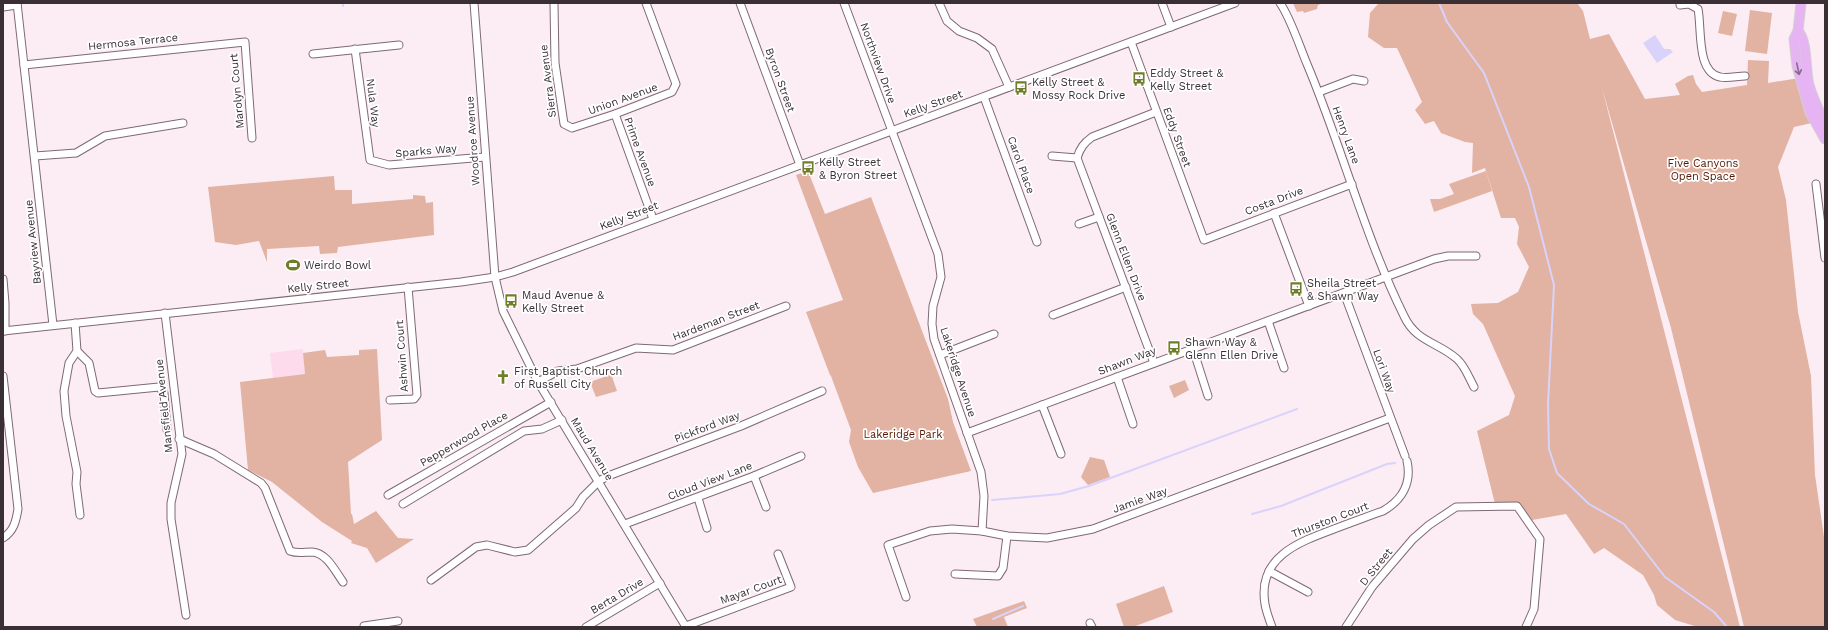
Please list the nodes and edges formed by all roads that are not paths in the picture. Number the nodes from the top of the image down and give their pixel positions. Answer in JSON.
{"nodes":[{"id":1,"x":474,"y":3,"type":"edge"},
{"id":2,"x":646,"y":3,"type":"edge"},
{"id":3,"x":740,"y":3,"type":"edge"},
{"id":4,"x":844,"y":3,"type":"edge"},
{"id":5,"x":939,"y":3,"type":"edge"},
{"id":6,"x":1162,"y":3,"type":"edge"},
{"id":7,"x":1235,"y":3,"type":"edge"},
{"id":8,"x":1280,"y":3,"type":"edge"},
{"id":9,"x":1801,"y":3,"type":"edge"},
{"id":10,"x":17,"y":4,"type":"edge"},
{"id":11,"x":555,"y":4,"type":"edge"},
{"id":12,"x":1680,"y":5,"type":"dead end"},
{"id":13,"x":3,"y":7,"type":"edge"},
{"id":14,"x":1171,"y":27,"type":"junction"},
{"id":15,"x":1798,"y":31,"type":"junction"},
{"id":16,"x":244,"y":42,"type":"joint"},
{"id":17,"x":1131,"y":42,"type":"junction"},
{"id":18,"x":399,"y":45,"type":"dead end"},
{"id":19,"x":355,"y":49,"type":"junction"},
{"id":20,"x":313,"y":54,"type":"dead end"},
{"id":21,"x":24,"y":65,"type":"junction"},
{"id":22,"x":1745,"y":76,"type":"dead end"},
{"id":23,"x":1364,"y":81,"type":"dead end"},
{"id":24,"x":1009,"y":87,"type":"junction"},
{"id":25,"x":1319,"y":92,"type":"junction"},
{"id":26,"x":984,"y":97,"type":"junction"},
{"id":27,"x":1156,"y":112,"type":"junction"},
{"id":28,"x":615,"y":114,"type":"junction"},
{"id":29,"x":183,"y":123,"type":"dead end"},
{"id":30,"x":1825,"y":124,"type":"edge"},
{"id":31,"x":572,"y":128,"type":"joint"},
{"id":32,"x":892,"y":130,"type":"junction"},
{"id":33,"x":252,"y":138,"type":"dead end"},
{"id":34,"x":1825,"y":139,"type":"edge"},
{"id":35,"x":35,"y":156,"type":"junction"},
{"id":36,"x":1052,"y":156,"type":"dead end"},
{"id":37,"x":485,"y":157,"type":"junction"},
{"id":38,"x":1077,"y":158,"type":"junction"},
{"id":39,"x":370,"y":160,"type":"joint"},
{"id":40,"x":800,"y":165,"type":"junction"},
{"id":41,"x":1352,"y":184,"type":"junction"},
{"id":42,"x":1816,"y":184,"type":"dead end"},
{"id":43,"x":1274,"y":213,"type":"junction"},
{"id":44,"x":1099,"y":217,"type":"junction"},
{"id":45,"x":653,"y":219,"type":"junction"},
{"id":46,"x":1079,"y":224,"type":"dead end"},
{"id":47,"x":1824,"y":231,"type":"edge"},
{"id":48,"x":1204,"y":240,"type":"joint"},
{"id":49,"x":1037,"y":242,"type":"dead end"},
{"id":50,"x":1476,"y":256,"type":"dead end"},
{"id":51,"x":1825,"y":258,"type":"edge"},
{"id":52,"x":495,"y":277,"type":"junction"},
{"id":53,"x":1386,"y":278,"type":"junction"},
{"id":54,"x":3,"y":279,"type":"edge"},
{"id":55,"x":408,"y":287,"type":"junction"},
{"id":56,"x":1126,"y":287,"type":"junction"},
{"id":57,"x":1344,"y":293,"type":"junction"},
{"id":58,"x":786,"y":306,"type":"dead end"},
{"id":59,"x":1309,"y":306,"type":"junction"},
{"id":60,"x":165,"y":313,"type":"junction"},
{"id":61,"x":1054,"y":315,"type":"dead end"},
{"id":62,"x":1268,"y":321,"type":"junction"},
{"id":63,"x":75,"y":323,"type":"junction"},
{"id":64,"x":53,"y":325,"type":"junction"},
{"id":65,"x":4,"y":331,"type":"edge"},
{"id":66,"x":994,"y":334,"type":"dead end"},
{"id":67,"x":1192,"y":349,"type":"junction"},
{"id":68,"x":77,"y":351,"type":"junction"},
{"id":69,"x":940,"y":355,"type":"junction"},
{"id":70,"x":1154,"y":363,"type":"junction"},
{"id":71,"x":1284,"y":368,"type":"dead end"},
{"id":72,"x":3,"y":376,"type":"edge"},
{"id":73,"x":1117,"y":377,"type":"junction"},
{"id":74,"x":538,"y":382,"type":"junction"},
{"id":75,"x":1474,"y":387,"type":"dead end"},
{"id":76,"x":822,"y":390,"type":"dead end"},
{"id":77,"x":1208,"y":396,"type":"dead end"},
{"id":78,"x":390,"y":400,"type":"dead end"},
{"id":79,"x":551,"y":402,"type":"junction"},
{"id":80,"x":1042,"y":405,"type":"junction"},
{"id":81,"x":1390,"y":418,"type":"junction"},
{"id":82,"x":562,"y":420,"type":"junction"},
{"id":83,"x":1133,"y":424,"type":"dead end"},
{"id":84,"x":167,"y":430,"type":"dead end"},
{"id":85,"x":967,"y":433,"type":"junction"},
{"id":86,"x":179,"y":438,"type":"junction"},
{"id":87,"x":1061,"y":454,"type":"dead end"},
{"id":88,"x":801,"y":456,"type":"dead end"},
{"id":89,"x":1406,"y":459,"type":"joint"},
{"id":90,"x":754,"y":476,"type":"junction"},
{"id":91,"x":599,"y":481,"type":"junction"},
{"id":92,"x":388,"y":495,"type":"dead end"},
{"id":93,"x":698,"y":498,"type":"junction"},
{"id":94,"x":403,"y":504,"type":"dead end"},
{"id":95,"x":766,"y":507,"type":"dead end"},
{"id":96,"x":80,"y":515,"type":"dead end"},
{"id":97,"x":625,"y":524,"type":"junction"},
{"id":98,"x":707,"y":528,"type":"dead end"},
{"id":99,"x":982,"y":531,"type":"junction"},
{"id":100,"x":6,"y":536,"type":"edge"},
{"id":101,"x":1007,"y":536,"type":"junction"},
{"id":102,"x":778,"y":554,"type":"dead end"},
{"id":103,"x":1269,"y":572,"type":"junction"},
{"id":104,"x":955,"y":574,"type":"dead end"},
{"id":105,"x":431,"y":580,"type":"dead end"},
{"id":106,"x":343,"y":582,"type":"dead end"},
{"id":107,"x":660,"y":583,"type":"junction"},
{"id":108,"x":1308,"y":592,"type":"dead end"},
{"id":109,"x":906,"y":597,"type":"dead end"},
{"id":110,"x":186,"y":615,"type":"dead end"},
{"id":111,"x":398,"y":621,"type":"dead end"},
{"id":112,"x":364,"y":626,"type":"dead end"},
{"id":113,"x":379,"y":626,"type":"edge"},
{"id":114,"x":686,"y":626,"type":"edge"},
{"id":115,"x":586,"y":627,"type":"edge"},
{"id":116,"x":1272,"y":627,"type":"edge"},
{"id":117,"x":1346,"y":627,"type":"edge"},
{"id":118,"x":1526,"y":627,"type":"edge"}],
"edges":[{"from":1,"to":37,"type":"street","name":"Woodroe Avenue"},
{"from":2,"to":28,"type":"street","name":"Union Avenue"},
{"from":3,"to":40,"type":"street","name":"Byron Street"},
{"from":4,"to":32,"type":"street","name":"Northview Drive"},
{"from":5,"to":24,"type":"street"},
{"from":6,"to":14,"type":"street"},
{"from":7,"to":14,"type":"street","name":"Kelly Street"},
{"from":8,"to":25,"type":"street","name":"Henry Lane"},
{"from":9,"to":15,"type":"main road"},
{"from":10,"to":13,"type":"street"},
{"from":10,"to":21,"type":"street","name":"Bayview Avenue"},
{"from":11,"to":31,"type":"street","name":"Sierra Avenue"},
{"from":12,"to":22,"type":"street"},
{"from":14,"to":17,"type":"street","name":"Kelly Street"},
{"from":15,"to":30,"type":"main road"},
{"from":15,"to":34,"type":"main road","one_way":true},
{"from":16,"to":21,"type":"street","name":"Hermosa Terrace"},
{"from":16,"to":33,"type":"street","name":"Marolyn Court"},
{"from":17,"to":24,"type":"street","name":"Kelly Street"},
{"from":17,"to":27,"type":"street","name":"Eddy Street"},
{"from":18,"to":19,"type":"street"},
{"from":19,"to":20,"type":"street"},
{"from":19,"to":39,"type":"street","name":"Nula Way"},
{"from":21,"to":35,"type":"street","name":"Bayview Avenue"},
{"from":23,"to":25,"type":"street"},
{"from":24,"to":26,"type":"street","name":"Kelly Street"},
{"from":25,"to":41,"type":"street","name":"Henry Lane"},
{"from":26,"to":32,"type":"street","name":"Kelly Street"},
{"from":26,"to":49,"type":"street","name":"Carol Place"},
{"from":27,"to":38,"type":"street"},
{"from":27,"to":48,"type":"street","name":"Eddy Street"},
{"from":28,"to":31,"type":"street","name":"Union Avenue"},
{"from":28,"to":45,"type":"street","name":"Prime Avenue"},
{"from":29,"to":35,"type":"street"},
{"from":32,"to":40,"type":"street","name":"Kelly Street"},
{"from":32,"to":69,"type":"street","name":"Lakeridge Avenue"},
{"from":35,"to":64,"type":"street","name":"Bayview Avenue"},
{"from":36,"to":38,"type":"street"},
{"from":37,"to":39,"type":"street","name":"Sparks Way"},
{"from":37,"to":52,"type":"street","name":"Woodroe Avenue"},
{"from":38,"to":44,"type":"street","name":"Glenn Ellen Drive"},
{"from":40,"to":45,"type":"street","name":"Kelly Street"},
{"from":41,"to":43,"type":"street","name":"Costa Drive"},
{"from":41,"to":53,"type":"street","name":"Henry Lane"},
{"from":42,"to":47,"type":"street"},
{"from":43,"to":48,"type":"street","name":"Costa Drive"},
{"from":43,"to":59,"type":"street"},
{"from":44,"to":46,"type":"street"},
{"from":44,"to":56,"type":"street","name":"Glenn Ellen Drive"},
{"from":45,"to":52,"type":"street","name":"Kelly Street"},
{"from":47,"to":51,"type":"street"},
{"from":50,"to":53,"type":"street","name":"Shawn Way"},
{"from":52,"to":55,"type":"street","name":"Kelly Street"},
{"from":52,"to":74,"type":"street","name":"Maud Avenue"},
{"from":53,"to":57,"type":"street","name":"Shawn Way"},
{"from":53,"to":75,"type":"street","name":"Henry Lane"},
{"from":54,"to":65,"type":"street"},
{"from":55,"to":60,"type":"street","name":"Kelly Street"},
{"from":55,"to":78,"type":"street","name":"Ashwin Court"},
{"from":56,"to":61,"type":"street"},
{"from":56,"to":70,"type":"street","name":"Glenn Ellen Drive"},
{"from":57,"to":59,"type":"street","name":"Shawn Way"},
{"from":57,"to":81,"type":"street","name":"Lori Way"},
{"from":58,"to":74,"type":"street","name":"Hardeman Street"},
{"from":59,"to":62,"type":"street","name":"Shawn Way"},
{"from":60,"to":63,"type":"street","name":"Kelly Street"},
{"from":60,"to":86,"type":"street","name":"Mansfield Avenue"},
{"from":62,"to":67,"type":"street","name":"Shawn Way"},
{"from":62,"to":71,"type":"street"},
{"from":63,"to":64,"type":"street","name":"Kelly Street"},
{"from":63,"to":68,"type":"street"},
{"from":64,"to":65,"type":"street","name":"Kelly Street"},
{"from":66,"to":69,"type":"street"},
{"from":67,"to":70,"type":"street","name":"Shawn Way"},
{"from":67,"to":77,"type":"street"},
{"from":68,"to":84,"type":"street"},
{"from":68,"to":96,"type":"street"},
{"from":69,"to":85,"type":"street","name":"Lakeridge Avenue"},
{"from":70,"to":73,"type":"street","name":"Shawn Way"},
{"from":72,"to":100,"type":"street"},
{"from":73,"to":80,"type":"street","name":"Shawn Way"},
{"from":73,"to":83,"type":"street"},
{"from":74,"to":79,"type":"street","name":"Maud Avenue"},
{"from":76,"to":91,"type":"street","name":"Pickford Way"},
{"from":79,"to":82,"type":"street","name":"Maud Avenue"},
{"from":79,"to":92,"type":"street","name":"Pepperwood Place"},
{"from":80,"to":85,"type":"street","name":"Shawn Way"},
{"from":80,"to":87,"type":"street"},
{"from":81,"to":89,"type":"street","name":"Lori Way"},
{"from":81,"to":101,"type":"street","name":"Jamie Way"},
{"from":82,"to":91,"type":"street","name":"Maud Avenue"},
{"from":82,"to":94,"type":"street"},
{"from":85,"to":99,"type":"street","name":"Lakeridge Avenue"},
{"from":86,"to":106,"type":"street"},
{"from":86,"to":110,"type":"street","name":"Mansfield Avenue"},
{"from":88,"to":90,"type":"street","name":"Cloud View Lane"},
{"from":89,"to":103,"type":"street","name":"Thurston Court"},
{"from":90,"to":93,"type":"street","name":"Cloud View Lane"},
{"from":90,"to":95,"type":"street"},
{"from":91,"to":97,"type":"street","name":"Maud Avenue"},
{"from":91,"to":105,"type":"street","name":"Pickford Way"},
{"from":93,"to":97,"type":"street","name":"Cloud View Lane"},
{"from":93,"to":98,"type":"street"},
{"from":97,"to":107,"type":"street","name":"Maud Avenue"},
{"from":99,"to":101,"type":"street","name":"Jamie Way"},
{"from":99,"to":109,"type":"street","name":"Jamie Way"},
{"from":101,"to":104,"type":"street"},
{"from":102,"to":114,"type":"street","name":"Mayar Court"},
{"from":103,"to":108,"type":"street"},
{"from":103,"to":116,"type":"street","name":"Thurston Court"},
{"from":107,"to":114,"type":"street","name":"Maud Avenue"},
{"from":107,"to":115,"type":"street","name":"Berta Drive"},
{"from":111,"to":113,"type":"street"},
{"from":112,"to":113,"type":"street"},
{"from":117,"to":118,"type":"street","name":"D Street"}]}
